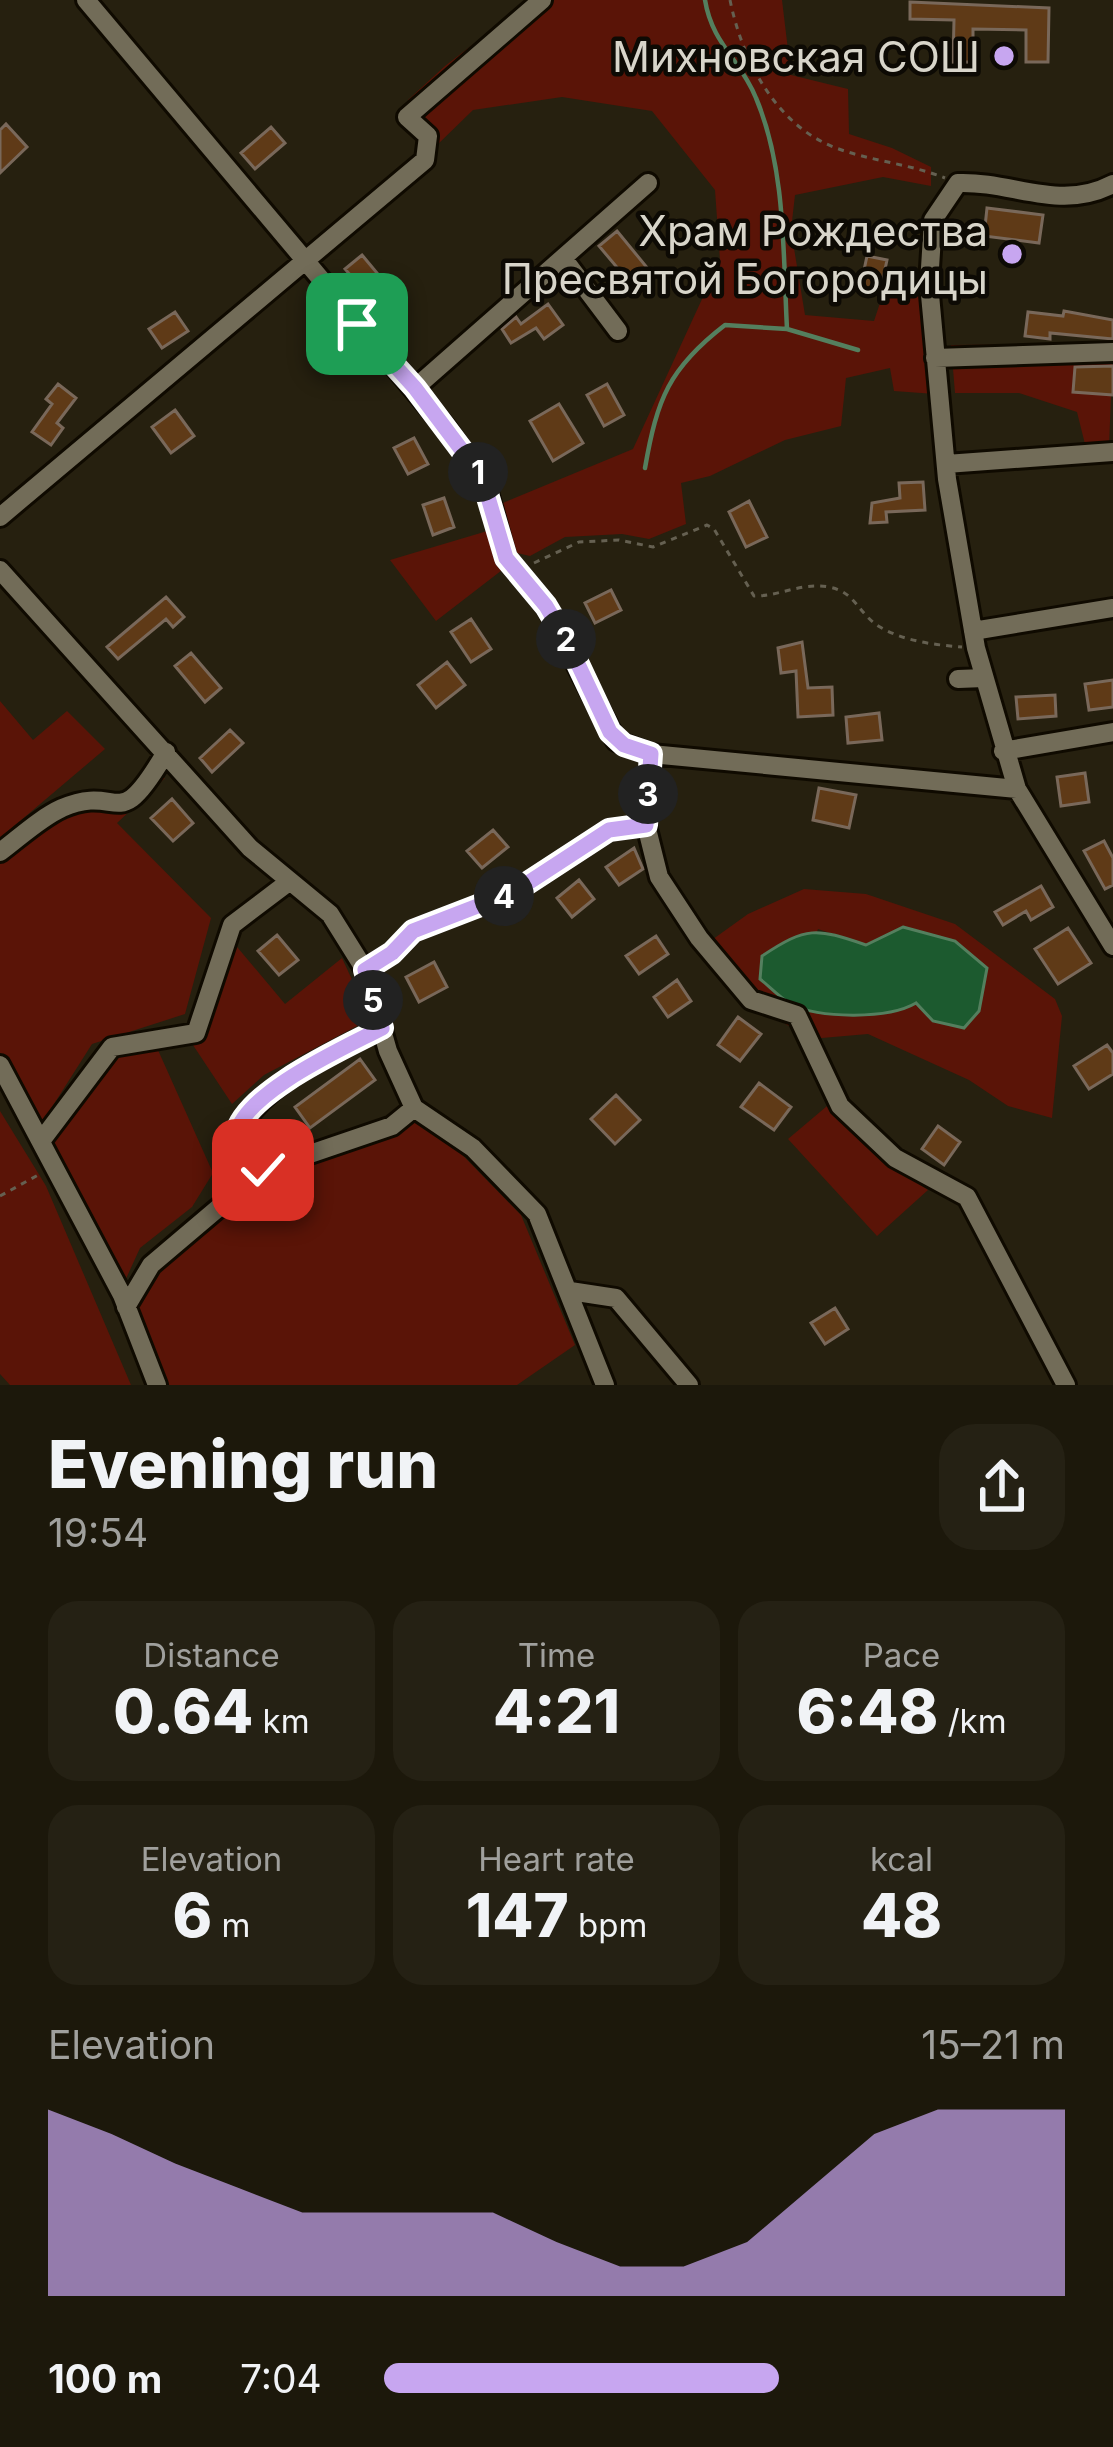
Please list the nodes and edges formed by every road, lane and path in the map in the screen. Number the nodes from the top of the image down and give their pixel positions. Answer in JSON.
{"nodes":[{"id":1,"x":86,"y":0,"type":"edge"},
{"id":2,"x":542,"y":0,"type":"edge"},
{"id":3,"x":730,"y":0,"type":"edge"},
{"id":4,"x":958,"y":182,"type":"junction"},
{"id":5,"x":648,"y":183,"type":"dead end"},
{"id":6,"x":1113,"y":184,"type":"edge"},
{"id":7,"x":563,"y":258,"type":"junction"},
{"id":8,"x":308,"y":260,"type":"junction"},
{"id":9,"x":619,"y":331,"type":"dead end"},
{"id":10,"x":1113,"y":352,"type":"edge"},
{"id":11,"x":935,"y":358,"type":"junction"},
{"id":12,"x":415,"y":388,"type":"junction"},
{"id":13,"x":1113,"y":452,"type":"edge"},
{"id":14,"x":946,"y":464,"type":"junction"},
{"id":15,"x":0,"y":518,"type":"edge"},
{"id":16,"x":0,"y":570,"type":"edge"},
{"id":17,"x":518,"y":573,"type":"junction"},
{"id":18,"x":1113,"y":608,"type":"edge"},
{"id":19,"x":974,"y":640,"type":"junction"},
{"id":20,"x":984,"y":678,"type":"junction"},
{"id":21,"x":958,"y":679,"type":"dead end"},
{"id":22,"x":1113,"y":732,"type":"edge"},
{"id":23,"x":1003,"y":751,"type":"junction"},
{"id":24,"x":166,"y":752,"type":"junction"},
{"id":25,"x":651,"y":754,"type":"junction"},
{"id":26,"x":1017,"y":790,"type":"junction"},
{"id":27,"x":646,"y":825,"type":"junction"},
{"id":28,"x":0,"y":852,"type":"edge"},
{"id":29,"x":290,"y":881,"type":"junction"},
{"id":30,"x":1113,"y":946,"type":"edge"},
{"id":31,"x":365,"y":970,"type":"junction"},
{"id":32,"x":382,"y":1028,"type":"junction"},
{"id":33,"x":0,"y":1065,"type":"edge"},
{"id":34,"x":415,"y":1108,"type":"junction"},
{"id":35,"x":41,"y":1142,"type":"junction"},
{"id":36,"x":56,"y":1170,"type":"junction"},
{"id":37,"x":251,"y":1180,"type":"junction"},
{"id":38,"x":0,"y":1196,"type":"edge"},
{"id":39,"x":570,"y":1291,"type":"junction"},
{"id":40,"x":126,"y":1307,"type":"junction"},
{"id":41,"x":157,"y":1385,"type":"edge"},
{"id":42,"x":605,"y":1385,"type":"edge"},
{"id":43,"x":688,"y":1385,"type":"edge"},
{"id":44,"x":1066,"y":1385,"type":"edge"}],
"edges":[{"from":1,"to":8,"type":"street"},
{"from":2,"to":8,"type":"street"},
{"from":3,"to":4,"type":"path"},
{"from":4,"to":6,"type":"street"},
{"from":4,"to":11,"type":"street"},
{"from":5,"to":7,"type":"street"},
{"from":7,"to":9,"type":"street"},
{"from":7,"to":12,"type":"street"},
{"from":8,"to":12,"type":"street"},
{"from":8,"to":15,"type":"street"},
{"from":10,"to":11,"type":"street"},
{"from":11,"to":14,"type":"street"},
{"from":12,"to":17,"type":"street"},
{"from":13,"to":14,"type":"street"},
{"from":14,"to":19,"type":"street"},
{"from":16,"to":24,"type":"street"},
{"from":17,"to":19,"type":"path"},
{"from":17,"to":25,"type":"street"},
{"from":18,"to":19,"type":"street"},
{"from":19,"to":20,"type":"street"},
{"from":20,"to":21,"type":"street"},
{"from":20,"to":23,"type":"street"},
{"from":22,"to":23,"type":"street"},
{"from":23,"to":26,"type":"street"},
{"from":24,"to":28,"type":"street"},
{"from":24,"to":29,"type":"street"},
{"from":25,"to":26,"type":"street"},
{"from":25,"to":27,"type":"street"},
{"from":26,"to":30,"type":"street"},
{"from":27,"to":31,"type":"street"},
{"from":27,"to":44,"type":"street"},
{"from":29,"to":31,"type":"street"},
{"from":29,"to":35,"type":"street"},
{"from":31,"to":32,"type":"street"},
{"from":32,"to":34,"type":"street"},
{"from":32,"to":37,"type":"street"},
{"from":33,"to":35,"type":"street"},
{"from":34,"to":37,"type":"street"},
{"from":34,"to":39,"type":"street"},
{"from":35,"to":36,"type":"street"},
{"from":36,"to":38,"type":"path"},
{"from":36,"to":40,"type":"street"},
{"from":37,"to":40,"type":"street"},
{"from":39,"to":42,"type":"street"},
{"from":39,"to":43,"type":"street"},
{"from":40,"to":41,"type":"street"}]}
